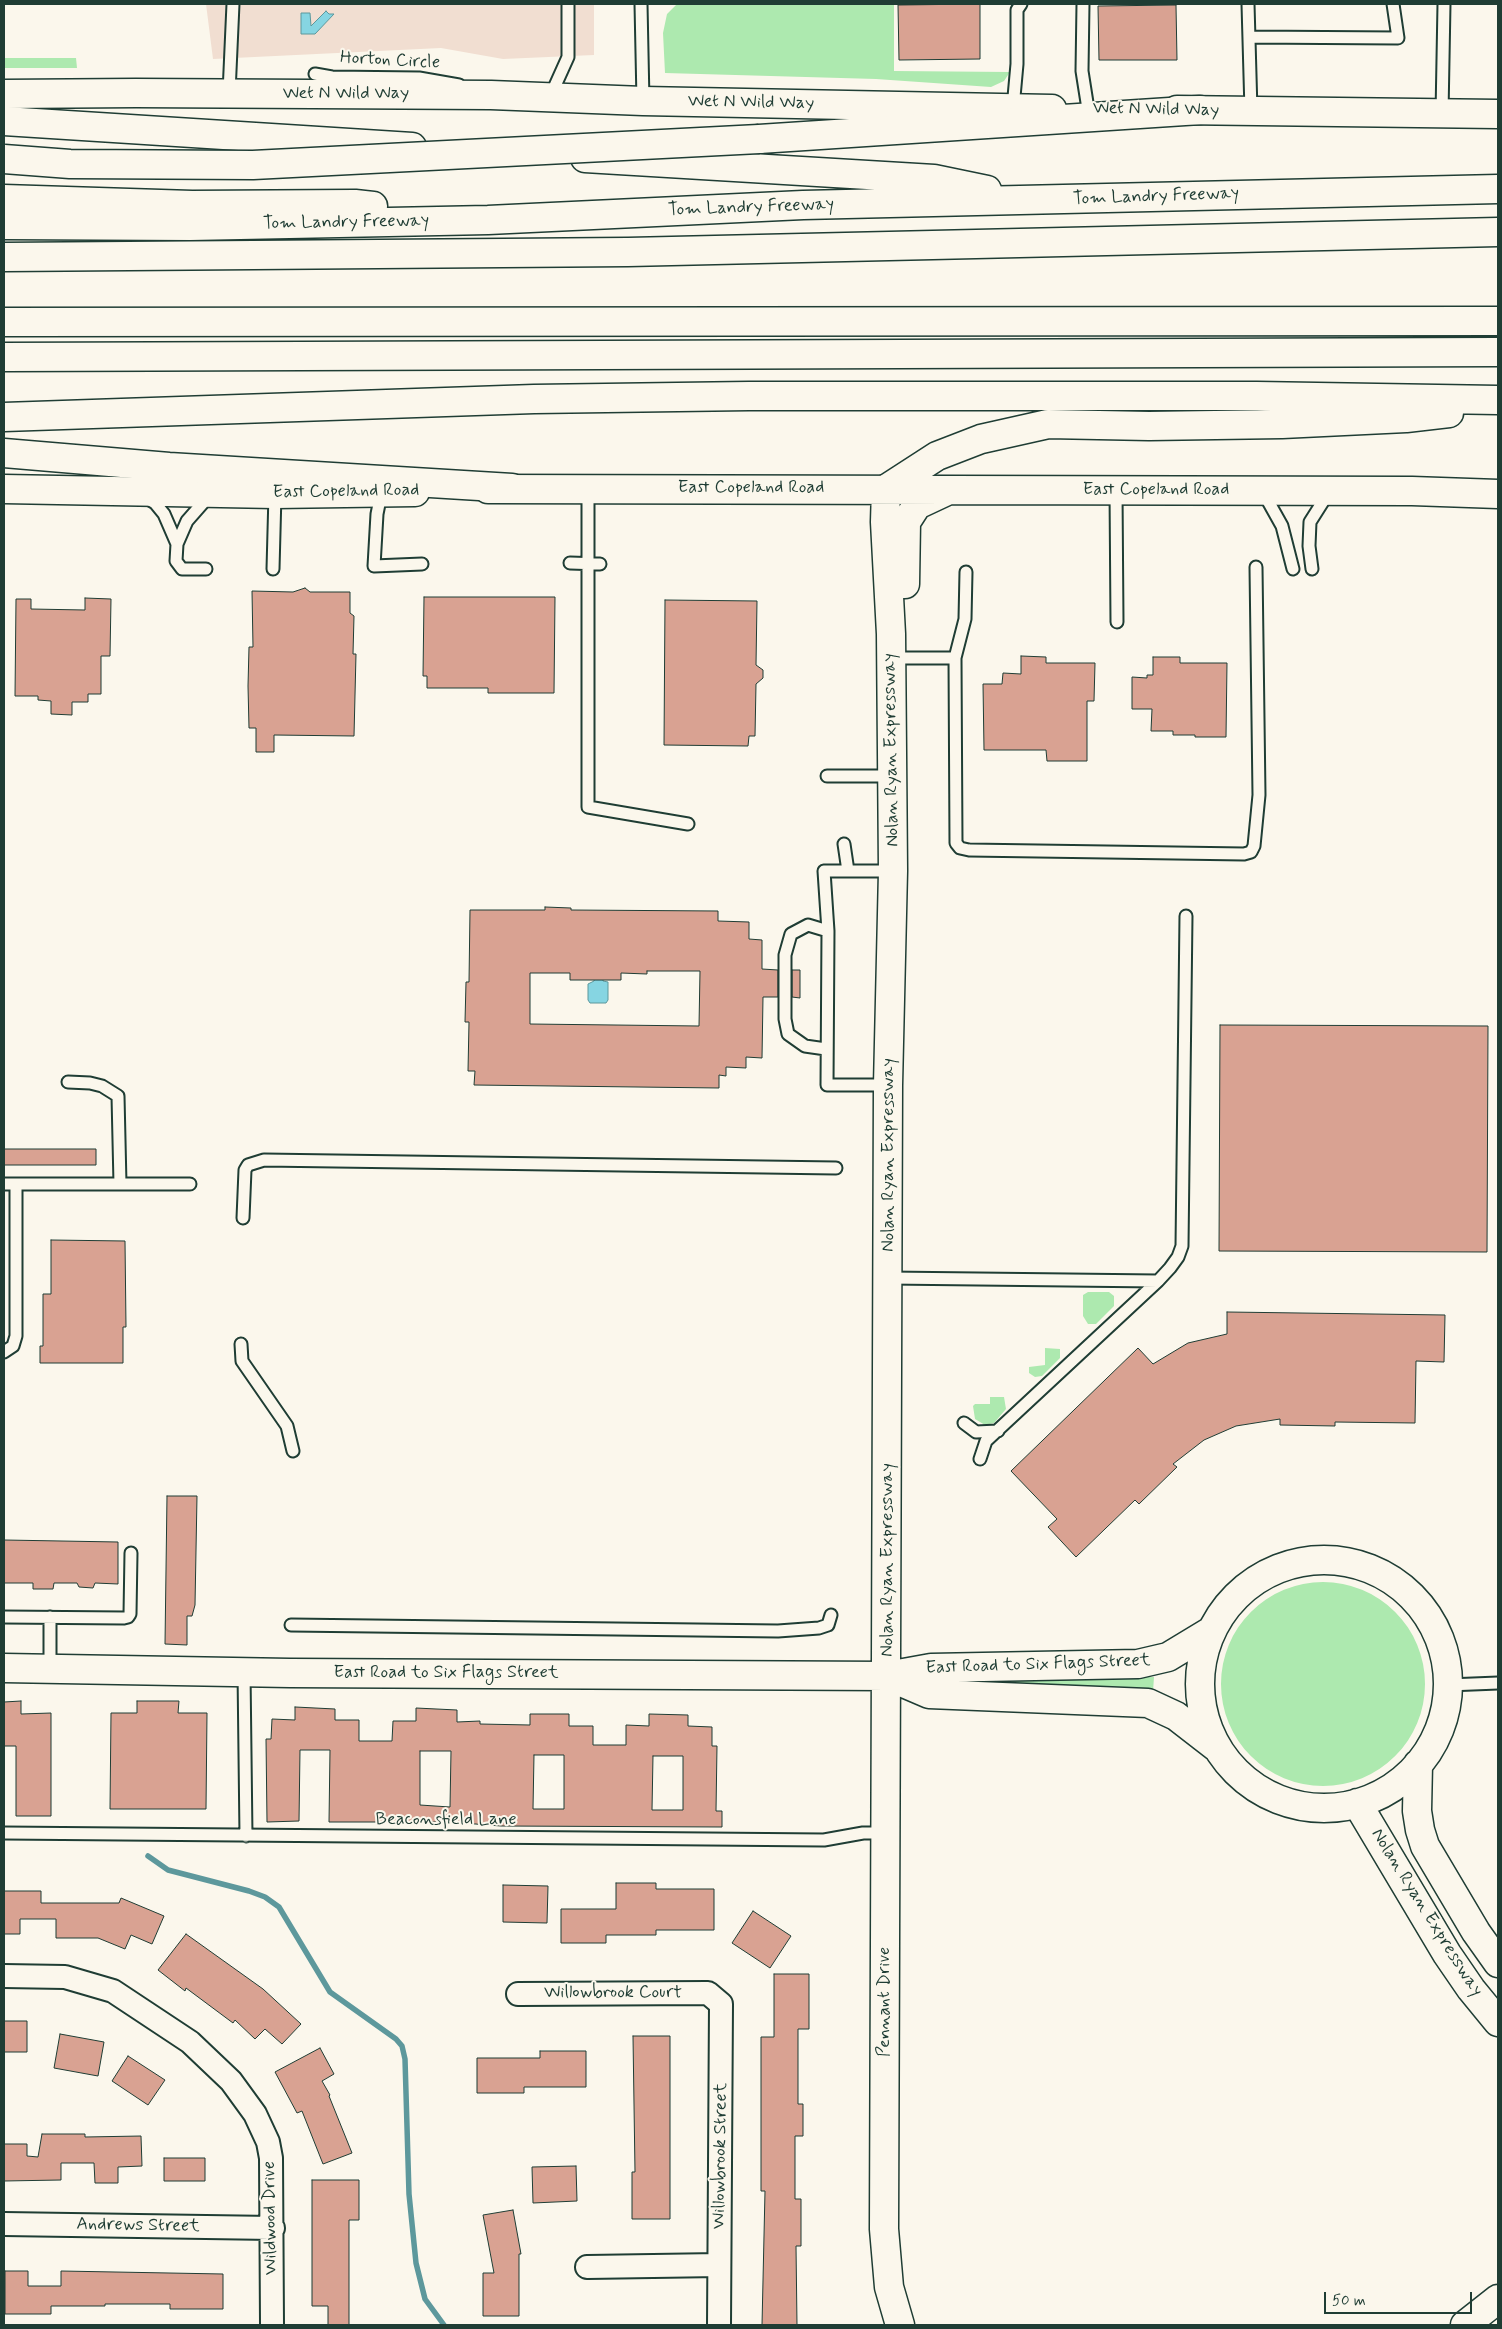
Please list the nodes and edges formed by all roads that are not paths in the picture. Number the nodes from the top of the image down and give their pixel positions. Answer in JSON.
{"nodes":[{"id":1,"x":233,"y":4,"type":"edge"},
{"id":2,"x":568,"y":4,"type":"edge"},
{"id":3,"x":641,"y":4,"type":"edge"},
{"id":4,"x":1021,"y":4,"type":"edge"},
{"id":5,"x":1082,"y":4,"type":"edge"},
{"id":6,"x":1248,"y":4,"type":"edge"},
{"id":7,"x":1393,"y":4,"type":"edge"},
{"id":8,"x":1444,"y":4,"type":"edge"},
{"id":9,"x":1249,"y":37,"type":"junction"},
{"id":10,"x":315,"y":74,"type":"dead end"},
{"id":11,"x":230,"y":93,"type":"junction"},
{"id":12,"x":4,"y":94,"type":"edge"},
{"id":13,"x":491,"y":95,"type":"junction"},
{"id":14,"x":550,"y":96,"type":"junction"},
{"id":15,"x":643,"y":102,"type":"junction"},
{"id":16,"x":1013,"y":108,"type":"junction"},
{"id":17,"x":1088,"y":109,"type":"junction"},
{"id":18,"x":1200,"y":110,"type":"junction"},
{"id":19,"x":1251,"y":111,"type":"junction"},
{"id":20,"x":1442,"y":114,"type":"junction"},
{"id":21,"x":1498,"y":114,"type":"edge"},
{"id":22,"x":4,"y":121,"type":"edge"},
{"id":23,"x":4,"y":159,"type":"edge"},
{"id":24,"x":1498,"y":189,"type":"edge"},
{"id":25,"x":4,"y":199,"type":"edge"},
{"id":26,"x":1035,"y":200,"type":"junction"},
{"id":27,"x":488,"y":220,"type":"junction"},
{"id":28,"x":4,"y":225,"type":"edge"},
{"id":29,"x":1498,"y":232,"type":"edge"},
{"id":30,"x":4,"y":257,"type":"edge"},
{"id":31,"x":1498,"y":321,"type":"edge"},
{"id":32,"x":4,"y":322,"type":"edge"},
{"id":33,"x":1498,"y":352,"type":"edge"},
{"id":34,"x":4,"y":357,"type":"edge"},
{"id":35,"x":1498,"y":400,"type":"edge"},
{"id":36,"x":1498,"y":408,"type":"edge"},
{"id":37,"x":4,"y":417,"type":"edge"},
{"id":38,"x":4,"y":453,"type":"edge"},
{"id":39,"x":512,"y":488,"type":"junction"},
{"id":40,"x":588,"y":488,"type":"junction"},
{"id":41,"x":4,"y":489,"type":"edge"},
{"id":42,"x":886,"y":489,"type":"junction"},
{"id":43,"x":952,"y":489,"type":"junction"},
{"id":44,"x":1116,"y":490,"type":"junction"},
{"id":45,"x":1262,"y":490,"type":"junction"},
{"id":46,"x":1330,"y":490,"type":"junction"},
{"id":47,"x":136,"y":491,"type":"junction"},
{"id":48,"x":212,"y":492,"type":"junction"},
{"id":49,"x":275,"y":494,"type":"junction"},
{"id":50,"x":381,"y":494,"type":"junction"},
{"id":51,"x":1498,"y":494,"type":"edge"},
{"id":52,"x":177,"y":544,"type":"junction"},
{"id":53,"x":570,"y":563,"type":"dead end"},
{"id":54,"x":422,"y":564,"type":"dead end"},
{"id":55,"x":588,"y":564,"type":"junction"},
{"id":56,"x":600,"y":564,"type":"dead end"},
{"id":57,"x":1256,"y":567,"type":"dead end"},
{"id":58,"x":206,"y":569,"type":"dead end"},
{"id":59,"x":273,"y":569,"type":"dead end"},
{"id":60,"x":1293,"y":569,"type":"dead end"},
{"id":61,"x":1312,"y":569,"type":"dead end"},
{"id":62,"x":966,"y":572,"type":"dead end"},
{"id":63,"x":1117,"y":622,"type":"dead end"},
{"id":64,"x":891,"y":646,"type":"junction"},
{"id":65,"x":955,"y":658,"type":"junction"},
{"id":66,"x":827,"y":776,"type":"dead end"},
{"id":67,"x":891,"y":776,"type":"junction"},
{"id":68,"x":688,"y":824,"type":"dead end"},
{"id":69,"x":844,"y":844,"type":"dead end"},
{"id":70,"x":848,"y":871,"type":"junction"},
{"id":71,"x":893,"y":872,"type":"junction"},
{"id":72,"x":1186,"y":916,"type":"dead end"},
{"id":73,"x":828,"y":932,"type":"junction"},
{"id":74,"x":826,"y":1049,"type":"junction"},
{"id":75,"x":68,"y":1082,"type":"dead end"},
{"id":76,"x":888,"y":1085,"type":"junction"},
{"id":77,"x":836,"y":1168,"type":"dead end"},
{"id":78,"x":4,"y":1184,"type":"edge"},
{"id":79,"x":16,"y":1184,"type":"junction"},
{"id":80,"x":120,"y":1184,"type":"junction"},
{"id":81,"x":190,"y":1184,"type":"dead end"},
{"id":82,"x":243,"y":1218,"type":"dead end"},
{"id":83,"x":888,"y":1278,"type":"junction"},
{"id":84,"x":1158,"y":1280,"type":"junction"},
{"id":85,"x":241,"y":1344,"type":"dead end"},
{"id":86,"x":4,"y":1352,"type":"edge"},
{"id":87,"x":964,"y":1423,"type":"dead end"},
{"id":88,"x":998,"y":1431,"type":"junction"},
{"id":89,"x":293,"y":1451,"type":"dead end"},
{"id":90,"x":980,"y":1459,"type":"dead end"},
{"id":91,"x":131,"y":1553,"type":"dead end"},
{"id":92,"x":831,"y":1615,"type":"dead end"},
{"id":93,"x":4,"y":1617,"type":"edge"},
{"id":94,"x":50,"y":1617,"type":"junction"},
{"id":95,"x":291,"y":1625,"type":"dead end"},
{"id":96,"x":1211,"y":1631,"type":"junction"},
{"id":97,"x":4,"y":1668,"type":"edge"},
{"id":98,"x":50,"y":1669,"type":"junction"},
{"id":99,"x":244,"y":1672,"type":"junction"},
{"id":100,"x":887,"y":1676,"type":"junction"},
{"id":101,"x":1498,"y":1683,"type":"edge"},
{"id":102,"x":1448,"y":1685,"type":"junction"},
{"id":103,"x":1217,"y":1748,"type":"junction"},
{"id":104,"x":1418,"y":1764,"type":"junction"},
{"id":105,"x":1357,"y":1803,"type":"junction"},
{"id":106,"x":4,"y":1833,"type":"edge"},
{"id":107,"x":887,"y":1833,"type":"junction"},
{"id":108,"x":246,"y":1836,"type":"junction"},
{"id":109,"x":1498,"y":1963,"type":"edge"},
{"id":110,"x":4,"y":1976,"type":"edge"},
{"id":111,"x":708,"y":1993,"type":"joint"},
{"id":112,"x":518,"y":1994,"type":"dead end"},
{"id":113,"x":1498,"y":2022,"type":"edge"},
{"id":114,"x":4,"y":2224,"type":"edge"},
{"id":115,"x":273,"y":2228,"type":"junction"},
{"id":116,"x":720,"y":2265,"type":"junction"},
{"id":117,"x":586,"y":2266,"type":"dead end"},
{"id":118,"x":1498,"y":2299,"type":"edge"},
{"id":119,"x":272,"y":2325,"type":"edge"},
{"id":120,"x":720,"y":2325,"type":"edge"},
{"id":121,"x":900,"y":2325,"type":"edge"},
{"id":122,"x":1465,"y":2325,"type":"edge"}],
"edges":[{"from":1,"to":11,"type":"lane"},
{"from":2,"to":14,"type":"lane"},
{"from":3,"to":15,"type":"lane"},
{"from":4,"to":16,"type":"lane"},
{"from":5,"to":17,"type":"lane"},
{"from":6,"to":9,"type":"lane"},
{"from":7,"to":9,"type":"lane"},
{"from":8,"to":20,"type":"lane"},
{"from":9,"to":19,"type":"lane"},
{"from":10,"to":13,"type":"lane","name":"Horton Circle"},
{"from":11,"to":12,"type":"main road","name":"Wet N Wild Way"},
{"from":11,"to":13,"type":"main road","name":"Wet N Wild Way"},
{"from":13,"to":14,"type":"main road","name":"Wet N Wild Way"},
{"from":14,"to":15,"type":"main road","name":"Wet N Wild Way"},
{"from":15,"to":16,"type":"main road","name":"Wet N Wild Way"},
{"from":16,"to":17,"type":"main road","name":"Wet N Wild Way"},
{"from":17,"to":18,"type":"main road","name":"Wet N Wild Way"},
{"from":18,"to":19,"type":"main road","name":"Wet N Wild Way"},
{"from":18,"to":23,"type":"main road","bridge":true},
{"from":19,"to":20,"type":"main road","name":"Wet N Wild Way"},
{"from":20,"to":21,"type":"main road","name":"Wet N Wild Way"},
{"from":22,"to":26,"type":"main road"},
{"from":24,"to":26,"type":"main road","name":"Tom Landry Freeway"},
{"from":25,"to":27,"type":"main road"},
{"from":26,"to":27,"type":"main road","name":"Tom Landry Freeway"},
{"from":27,"to":28,"type":"main road","name":"Tom Landry Freeway"},
{"from":29,"to":30,"type":"main road"},
{"from":31,"to":32,"type":"main road"},
{"from":33,"to":34,"type":"main road"},
{"from":35,"to":37,"type":"main road"},
{"from":36,"to":42,"type":"main road"},
{"from":38,"to":39,"type":"main road"},
{"from":39,"to":40,"type":"main road","name":"East Copeland Road"},
{"from":39,"to":50,"type":"main road","name":"East Copeland Road"},
{"from":40,"to":42,"type":"main road","name":"East Copeland Road"},
{"from":40,"to":55,"type":"lane"},
{"from":41,"to":47,"type":"main road","name":"East Copeland Road"},
{"from":42,"to":43,"type":"main road","name":"East Copeland Road"},
{"from":42,"to":64,"type":"main road","name":"Nolan Ryan Expressway"},
{"from":43,"to":44,"type":"main road","name":"East Copeland Road"},
{"from":43,"to":64,"type":"main road","name":"Nolan Ryan Expressway"},
{"from":44,"to":45,"type":"main road","name":"East Copeland Road"},
{"from":44,"to":63,"type":"lane"},
{"from":45,"to":46,"type":"main road","name":"East Copeland Road"},
{"from":45,"to":60,"type":"lane"},
{"from":46,"to":51,"type":"main road","name":"East Copeland Road"},
{"from":46,"to":61,"type":"lane"},
{"from":47,"to":48,"type":"main road","name":"East Copeland Road"},
{"from":47,"to":52,"type":"lane"},
{"from":48,"to":49,"type":"main road","name":"East Copeland Road"},
{"from":48,"to":52,"type":"lane"},
{"from":49,"to":50,"type":"main road","name":"East Copeland Road"},
{"from":49,"to":59,"type":"lane"},
{"from":50,"to":54,"type":"lane"},
{"from":52,"to":58,"type":"lane"},
{"from":53,"to":55,"type":"lane"},
{"from":55,"to":56,"type":"lane"},
{"from":55,"to":68,"type":"lane"},
{"from":57,"to":65,"type":"lane"},
{"from":62,"to":65,"type":"lane"},
{"from":64,"to":65,"type":"lane"},
{"from":64,"to":67,"type":"main road","name":"Nolan Ryan Expressway"},
{"from":66,"to":67,"type":"lane"},
{"from":67,"to":71,"type":"main road","name":"Nolan Ryan Expressway"},
{"from":69,"to":70,"type":"lane"},
{"from":70,"to":71,"type":"lane"},
{"from":70,"to":73,"type":"lane"},
{"from":71,"to":76,"type":"main road","name":"Nolan Ryan Expressway"},
{"from":72,"to":84,"type":"lane"},
{"from":73,"to":74,"type":"lane"},
{"from":73,"to":74,"type":"lane"},
{"from":74,"to":76,"type":"lane"},
{"from":75,"to":80,"type":"lane"},
{"from":76,"to":83,"type":"main road","name":"Nolan Ryan Expressway"},
{"from":77,"to":82,"type":"lane"},
{"from":78,"to":79,"type":"lane"},
{"from":79,"to":80,"type":"lane"},
{"from":79,"to":86,"type":"lane"},
{"from":80,"to":81,"type":"lane"},
{"from":83,"to":84,"type":"lane"},
{"from":83,"to":100,"type":"main road","name":"Nolan Ryan Expressway"},
{"from":84,"to":88,"type":"lane"},
{"from":85,"to":89,"type":"lane"},
{"from":87,"to":88,"type":"lane"},
{"from":88,"to":90,"type":"lane"},
{"from":91,"to":94,"type":"lane"},
{"from":92,"to":95,"type":"lane"},
{"from":93,"to":94,"type":"lane"},
{"from":94,"to":98,"type":"lane"},
{"from":96,"to":100,"type":"main road","name":"East Road to Six Flags Street"},
{"from":96,"to":102,"type":"main road"},
{"from":96,"to":103,"type":"main road"},
{"from":97,"to":98,"type":"main road","name":"East Road to Six Flags Street"},
{"from":98,"to":99,"type":"main road","name":"East Road to Six Flags Street"},
{"from":99,"to":100,"type":"main road","name":"East Road to Six Flags Street"},
{"from":99,"to":108,"type":"lane"},
{"from":100,"to":103,"type":"main road","name":"East Road to Six Flags Street"},
{"from":100,"to":107,"type":"main road","name":"Pennant Drive"},
{"from":101,"to":102,"type":"lane"},
{"from":102,"to":104,"type":"main road"},
{"from":103,"to":105,"type":"main road"},
{"from":104,"to":105,"type":"main road"},
{"from":104,"to":109,"type":"main road","name":"Nolan Ryan Expressway"},
{"from":105,"to":113,"type":"main road","name":"Nolan Ryan Expressway"},
{"from":106,"to":108,"type":"lane","name":"Beaconsfield Lane"},
{"from":107,"to":108,"type":"lane","name":"Beaconsfield Lane"},
{"from":107,"to":121,"type":"main road","name":"Pennant Drive"},
{"from":110,"to":115,"type":"street","name":"Wildwood Drive"},
{"from":111,"to":112,"type":"street","name":"Willowbrook Court"},
{"from":111,"to":116,"type":"street","name":"Willowbrook Street"},
{"from":114,"to":115,"type":"street","name":"Andrews Street"},
{"from":115,"to":119,"type":"street","name":"Wildwood Drive"},
{"from":116,"to":117,"type":"street"},
{"from":116,"to":120,"type":"street","name":"Willowbrook Street"},
{"from":118,"to":122,"type":"main road"}]}
